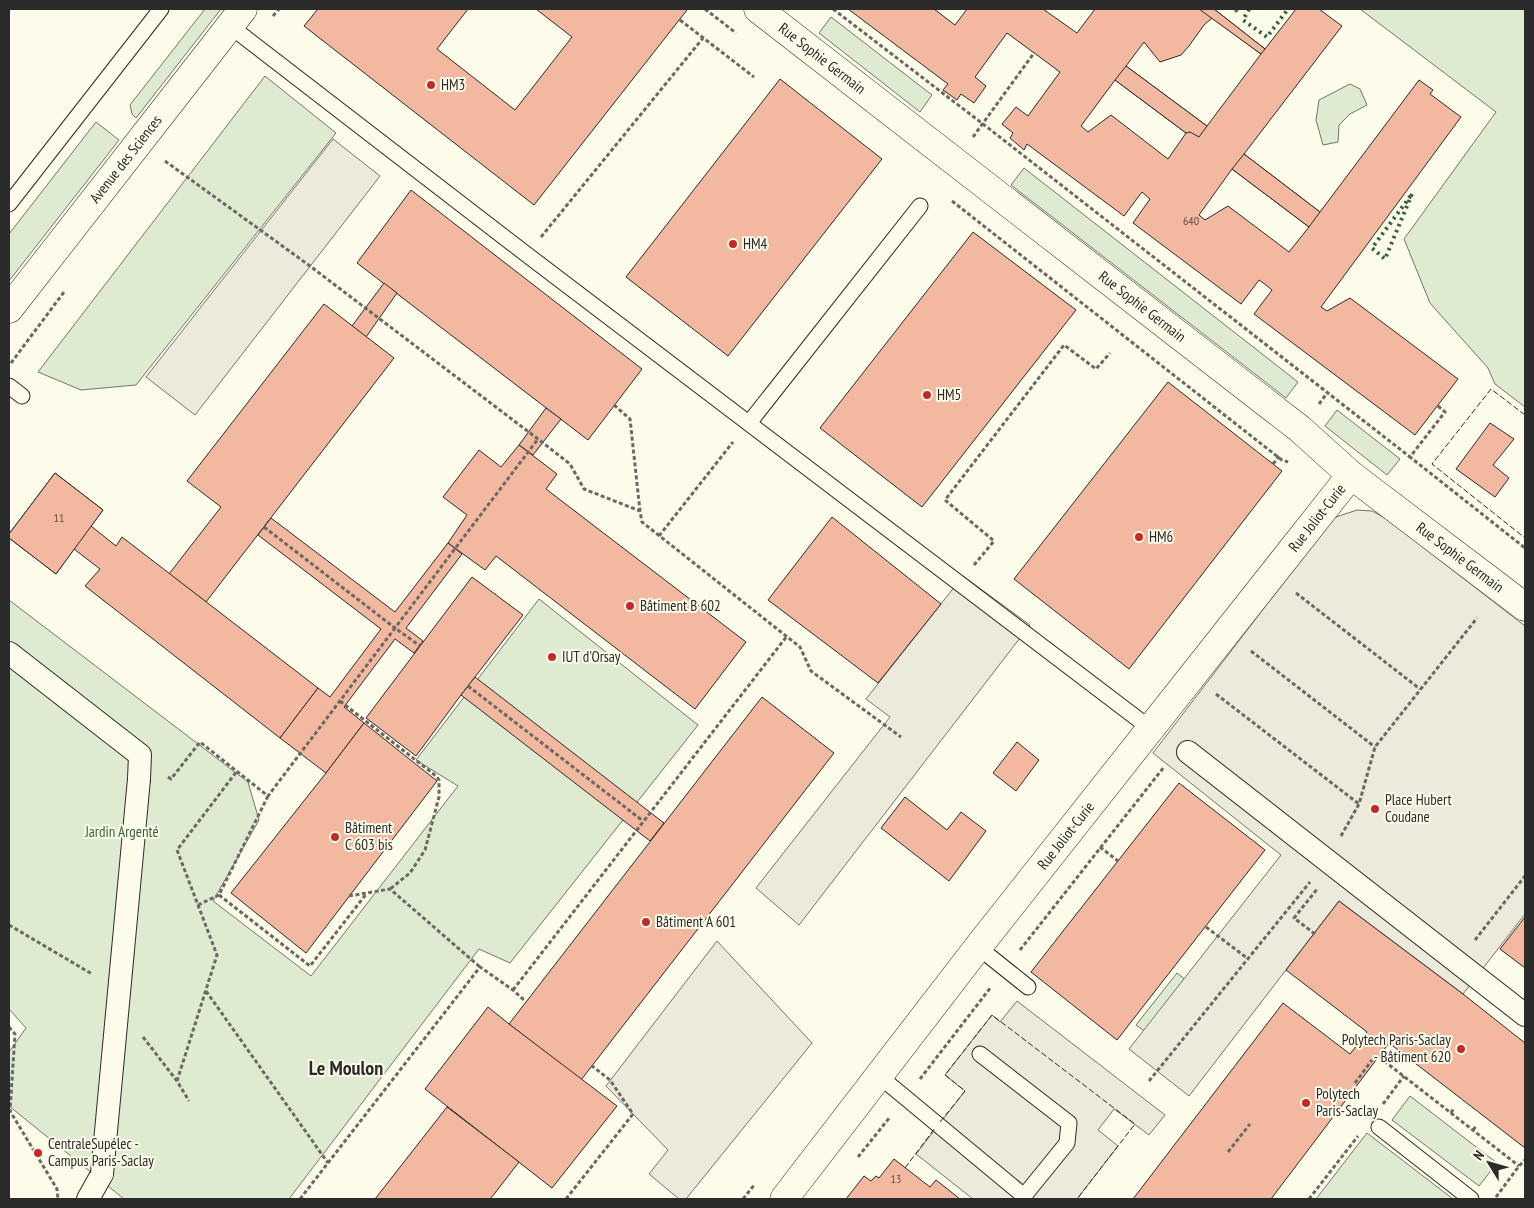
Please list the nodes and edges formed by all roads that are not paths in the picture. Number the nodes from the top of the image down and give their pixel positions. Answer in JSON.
{"nodes":[{"id":1,"x":162,"y":9,"type":"edge"},
{"id":2,"x":758,"y":9,"type":"edge"},
{"id":3,"x":237,"y":18,"type":"edge"},
{"id":4,"x":9,"y":204,"type":"edge"},
{"id":5,"x":920,"y":206,"type":"dead end"},
{"id":6,"x":9,"y":309,"type":"edge"},
{"id":7,"x":9,"y":386,"type":"edge"},
{"id":8,"x":22,"y":396,"type":"dead end"},
{"id":9,"x":749,"y":423,"type":"junction"},
{"id":10,"x":1351,"y":475,"type":"junction"},
{"id":11,"x":1522,"y":598,"type":"edge"},
{"id":12,"x":9,"y":653,"type":"edge"},
{"id":13,"x":1150,"y":729,"type":"junction"},
{"id":14,"x":1188,"y":752,"type":"dead end"},
{"id":15,"x":978,"y":947,"type":"junction"},
{"id":16,"x":1028,"y":987,"type":"dead end"},
{"id":17,"x":1525,"y":1015,"type":"edge"},
{"id":18,"x":980,"y":1054,"type":"dead end"},
{"id":19,"x":878,"y":1075,"type":"junction"},
{"id":20,"x":1379,"y":1127,"type":"dead end"},
{"id":21,"x":1025,"y":1198,"type":"edge"},
{"id":22,"x":88,"y":1199,"type":"edge"},
{"id":23,"x":784,"y":1199,"type":"edge"},
{"id":24,"x":1471,"y":1199,"type":"edge"}],
"edges":[{"from":1,"to":4,"type":"lane"},
{"from":2,"to":10,"type":"street","name":"Rue Sophie Germain"},
{"from":3,"to":6,"type":"street","name":"Avenue des Sciences"},
{"from":3,"to":9,"type":"lane"},
{"from":5,"to":9,"type":"lane"},
{"from":7,"to":8,"type":"lane"},
{"from":9,"to":13,"type":"lane"},
{"from":10,"to":11,"type":"street","name":"Rue Sophie Germain"},
{"from":10,"to":13,"type":"street","name":"Rue Joliot-Curie"},
{"from":12,"to":22,"type":"street","bridge":true},
{"from":13,"to":15,"type":"street","name":"Rue Joliot-Curie"},
{"from":14,"to":17,"type":"street"},
{"from":15,"to":16,"type":"lane"},
{"from":15,"to":19,"type":"street","name":"Rue Joliot-Curie"},
{"from":18,"to":21,"type":"lane"},
{"from":19,"to":21,"type":"lane"},
{"from":19,"to":23,"type":"street","name":"Rue Joliot-Curie"},
{"from":20,"to":24,"type":"lane"}]}
